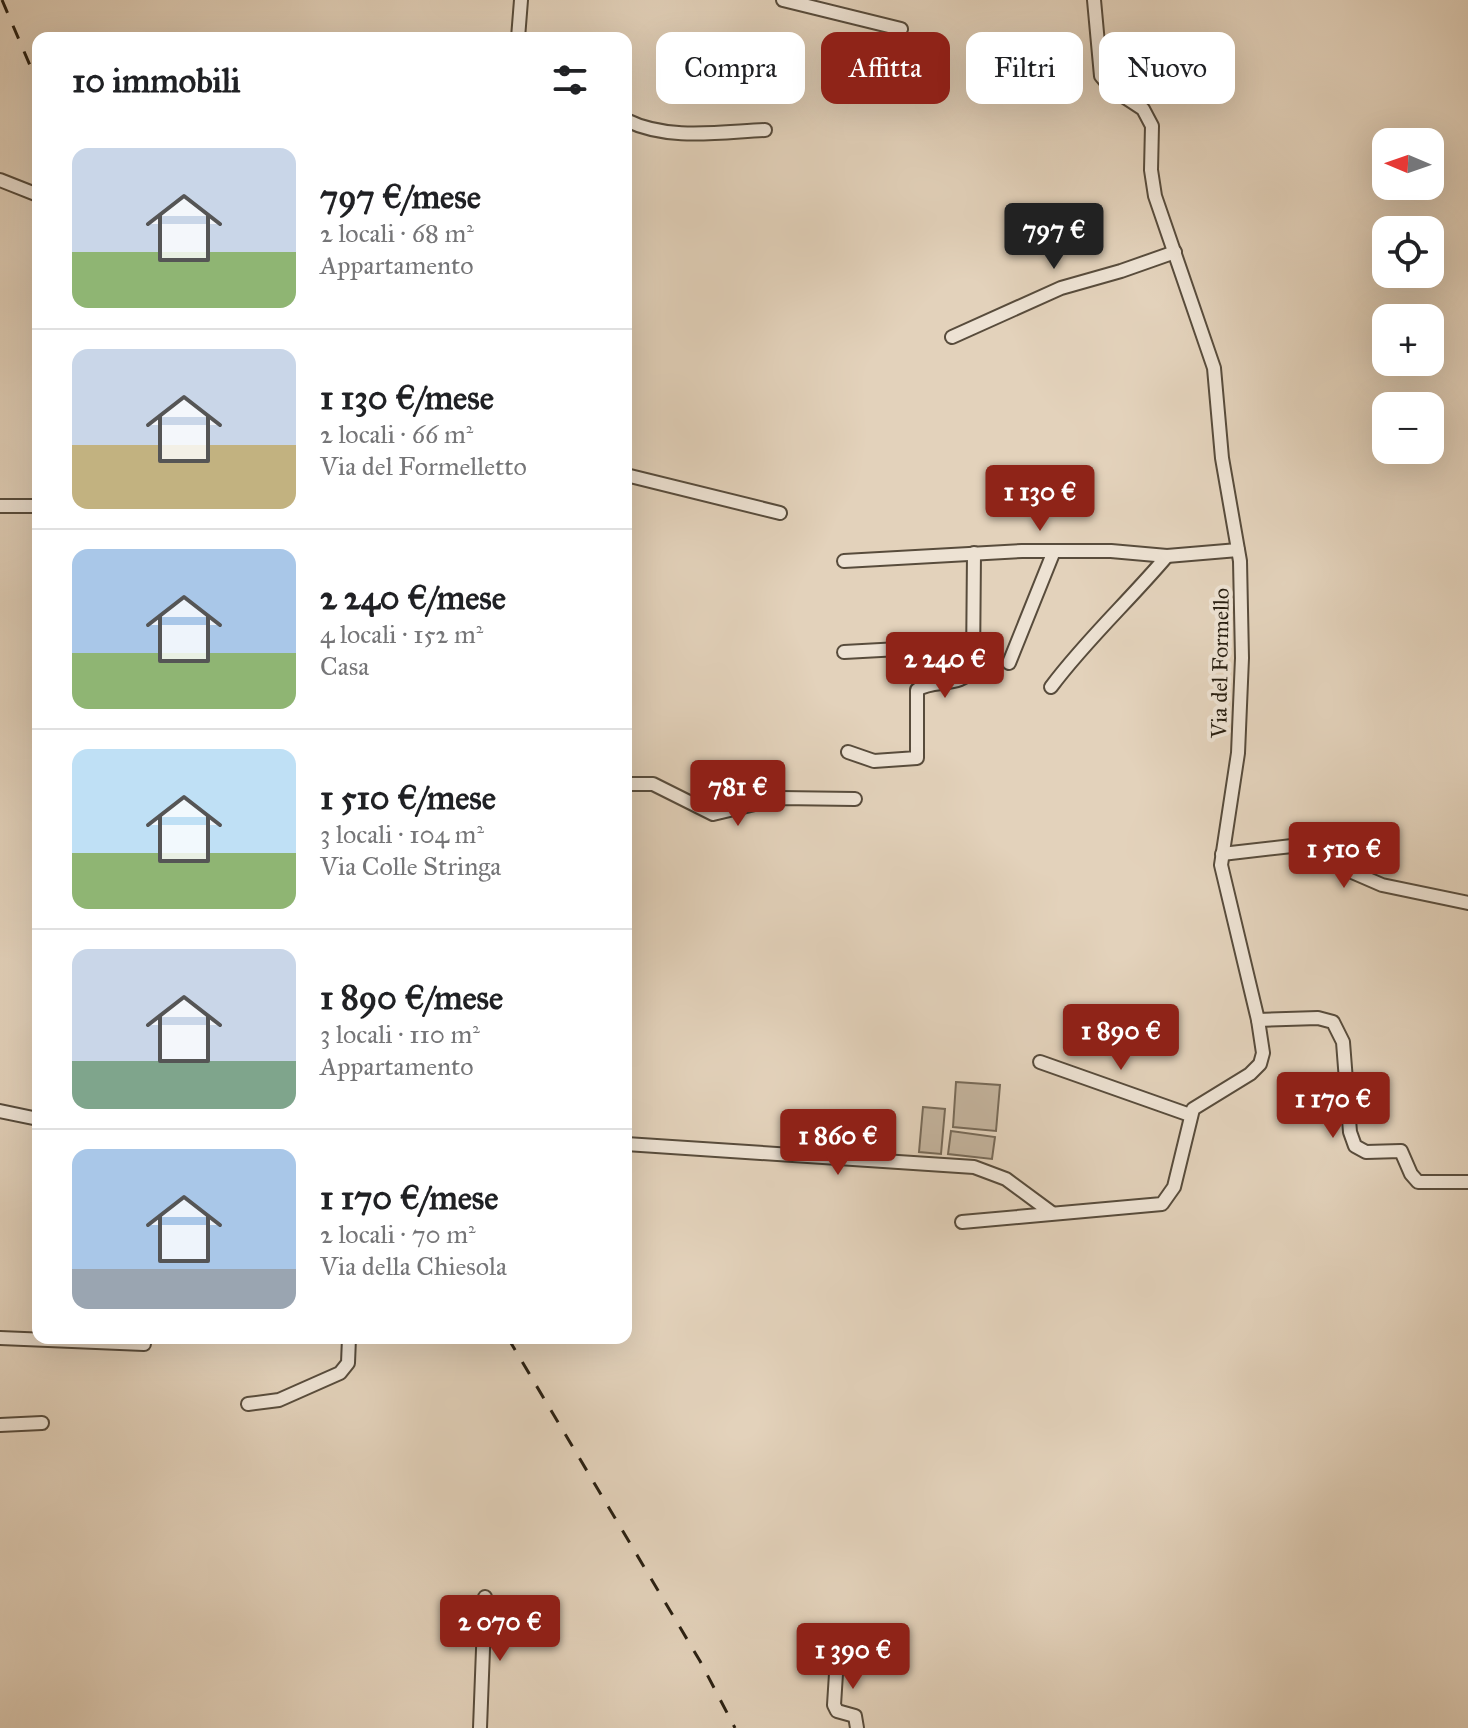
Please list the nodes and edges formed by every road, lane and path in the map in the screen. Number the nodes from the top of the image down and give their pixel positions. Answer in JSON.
{"nodes":[{"id":1,"x":521,"y":0,"type":"edge"},
{"id":2,"x":783,"y":0,"type":"edge"},
{"id":3,"x":1094,"y":0,"type":"edge"},
{"id":4,"x":901,"y":29,"type":"dead end"},
{"id":5,"x":518,"y":32,"type":"edge"},
{"id":6,"x":632,"y":122,"type":"edge"},
{"id":7,"x":765,"y":130,"type":"dead end"},
{"id":8,"x":0,"y":180,"type":"edge"},
{"id":9,"x":32,"y":193,"type":"edge"},
{"id":10,"x":1175,"y":252,"type":"junction"},
{"id":11,"x":952,"y":337,"type":"dead end"},
{"id":12,"x":632,"y":476,"type":"edge"},
{"id":13,"x":0,"y":506,"type":"edge"},
{"id":14,"x":32,"y":506,"type":"edge"},
{"id":15,"x":780,"y":513,"type":"dead end"},
{"id":16,"x":1238,"y":550,"type":"junction"},
{"id":17,"x":1054,"y":551,"type":"junction"},
{"id":18,"x":974,"y":553,"type":"junction"},
{"id":19,"x":1167,"y":556,"type":"junction"},
{"id":20,"x":844,"y":561,"type":"dead end"},
{"id":21,"x":973,"y":645,"type":"junction"},
{"id":22,"x":844,"y":652,"type":"dead end"},
{"id":23,"x":1009,"y":663,"type":"dead end"},
{"id":24,"x":1051,"y":687,"type":"dead end"},
{"id":25,"x":848,"y":752,"type":"dead end"},
{"id":26,"x":632,"y":784,"type":"edge"},
{"id":27,"x":855,"y":799,"type":"dead end"},
{"id":28,"x":1222,"y":854,"type":"junction"},
{"id":29,"x":1468,"y":903,"type":"edge"},
{"id":30,"x":1258,"y":1020,"type":"junction"},
{"id":31,"x":1040,"y":1062,"type":"dead end"},
{"id":32,"x":0,"y":1111,"type":"edge"},
{"id":33,"x":1190,"y":1115,"type":"junction"},
{"id":34,"x":32,"y":1118,"type":"edge"},
{"id":35,"x":632,"y":1144,"type":"edge"},
{"id":36,"x":1468,"y":1182,"type":"edge"},
{"id":37,"x":1052,"y":1213,"type":"junction"},
{"id":38,"x":962,"y":1222,"type":"dead end"},
{"id":39,"x":0,"y":1338,"type":"edge"},
{"id":40,"x":32,"y":1339,"type":"edge"},
{"id":41,"x":349,"y":1344,"type":"edge"},
{"id":42,"x":248,"y":1404,"type":"dead end"},
{"id":43,"x":42,"y":1423,"type":"dead end"},
{"id":44,"x":0,"y":1425,"type":"edge"},
{"id":45,"x":485,"y":1597,"type":"dead end"},
{"id":46,"x":838,"y":1642,"type":"dead end"},
{"id":47,"x":480,"y":1728,"type":"edge"},
{"id":48,"x":857,"y":1728,"type":"edge"}],
"edges":[{"from":1,"to":5,"type":"street"},
{"from":2,"to":4,"type":"street"},
{"from":3,"to":10,"type":"street","name":"Via del Formello"},
{"from":6,"to":7,"type":"street"},
{"from":8,"to":9,"type":"street"},
{"from":10,"to":11,"type":"street"},
{"from":10,"to":16,"type":"street","name":"Via del Formello"},
{"from":12,"to":15,"type":"street"},
{"from":13,"to":14,"type":"street"},
{"from":16,"to":19,"type":"street"},
{"from":16,"to":28,"type":"street","name":"Via del Formello"},
{"from":17,"to":18,"type":"street"},
{"from":17,"to":19,"type":"street"},
{"from":17,"to":23,"type":"street"},
{"from":18,"to":20,"type":"street"},
{"from":18,"to":21,"type":"street"},
{"from":19,"to":24,"type":"street"},
{"from":21,"to":22,"type":"street"},
{"from":21,"to":25,"type":"street"},
{"from":26,"to":27,"type":"street"},
{"from":28,"to":29,"type":"street"},
{"from":28,"to":30,"type":"street","name":"Via del Formello"},
{"from":30,"to":33,"type":"street","name":"Via del Formello"},
{"from":30,"to":36,"type":"street"},
{"from":31,"to":33,"type":"street"},
{"from":32,"to":34,"type":"street"},
{"from":33,"to":37,"type":"street"},
{"from":35,"to":37,"type":"street"},
{"from":37,"to":38,"type":"street"},
{"from":39,"to":40,"type":"street"},
{"from":41,"to":42,"type":"street"},
{"from":43,"to":44,"type":"street"},
{"from":45,"to":47,"type":"street"},
{"from":46,"to":48,"type":"street"}]}
